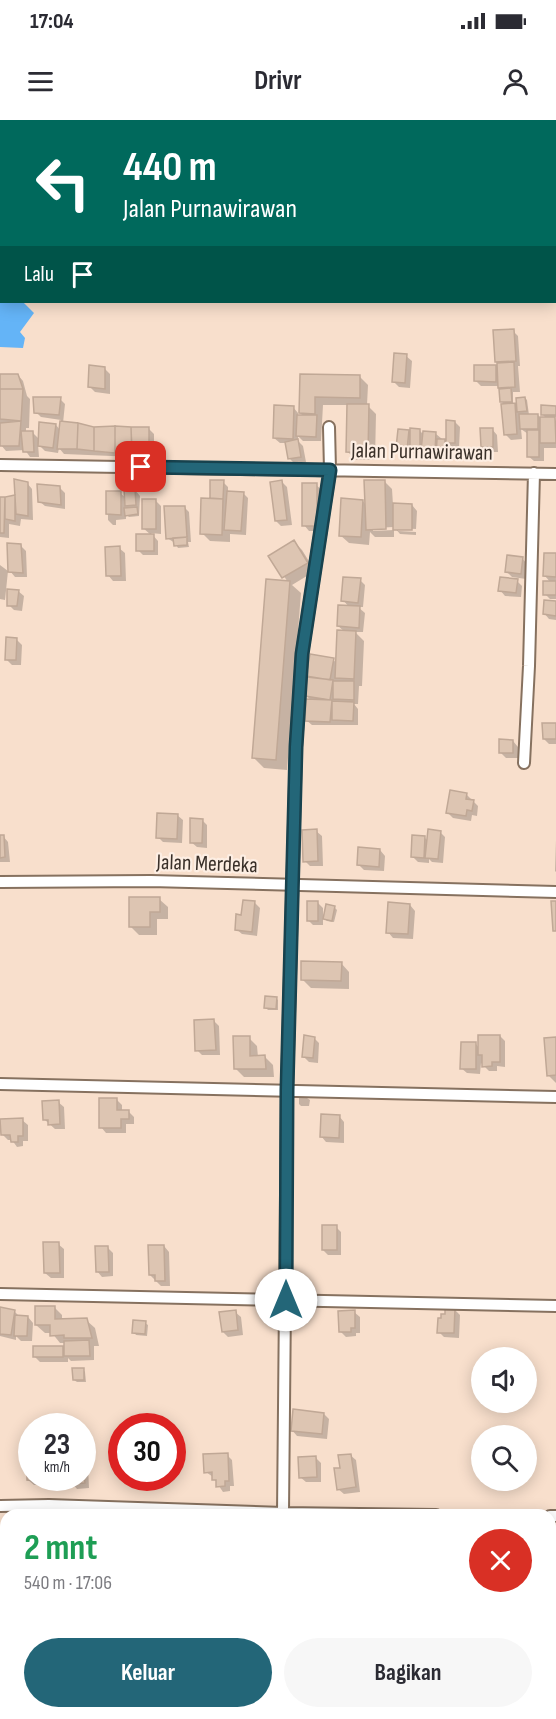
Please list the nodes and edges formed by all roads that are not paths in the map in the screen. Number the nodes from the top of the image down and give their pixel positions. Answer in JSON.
{"nodes":[{"id":1,"x":329,"y":427,"type":"dead end"},
{"id":2,"x":0,"y":465,"type":"edge"},
{"id":3,"x":330,"y":470,"type":"junction"},
{"id":4,"x":534,"y":473,"type":"junction"},
{"id":5,"x":556,"y":474,"type":"edge"},
{"id":6,"x":524,"y":763,"type":"dead end"},
{"id":7,"x":0,"y":882,"type":"edge"},
{"id":8,"x":293,"y":886,"type":"junction"},
{"id":9,"x":556,"y":892,"type":"edge"},
{"id":10,"x":0,"y":1084,"type":"edge"},
{"id":11,"x":287,"y":1090,"type":"junction"},
{"id":12,"x":556,"y":1097,"type":"edge"},
{"id":13,"x":0,"y":1294,"type":"edge"},
{"id":14,"x":286,"y":1300,"type":"junction"},
{"id":15,"x":556,"y":1306,"type":"edge"},
{"id":16,"x":0,"y":1506,"type":"edge"},
{"id":17,"x":166,"y":1509,"type":"edge"},
{"id":18,"x":283,"y":1509,"type":"edge"}],
"edges":[{"from":1,"to":3,"type":"street"},
{"from":2,"to":3,"type":"street","name":"Jalan Purnawirawan"},
{"from":3,"to":4,"type":"street","name":"Jalan Purnawirawan"},
{"from":3,"to":8,"type":"street"},
{"from":4,"to":5,"type":"street","name":"Jalan Purnawirawan"},
{"from":4,"to":6,"type":"street"},
{"from":7,"to":8,"type":"street","name":"Jalan Merdeka"},
{"from":8,"to":9,"type":"street","name":"Jalan Merdeka"},
{"from":8,"to":11,"type":"street"},
{"from":10,"to":11,"type":"street"},
{"from":11,"to":12,"type":"street"},
{"from":11,"to":14,"type":"street"},
{"from":13,"to":14,"type":"street"},
{"from":14,"to":15,"type":"street"},
{"from":14,"to":18,"type":"street"},
{"from":16,"to":17,"type":"street"}]}
